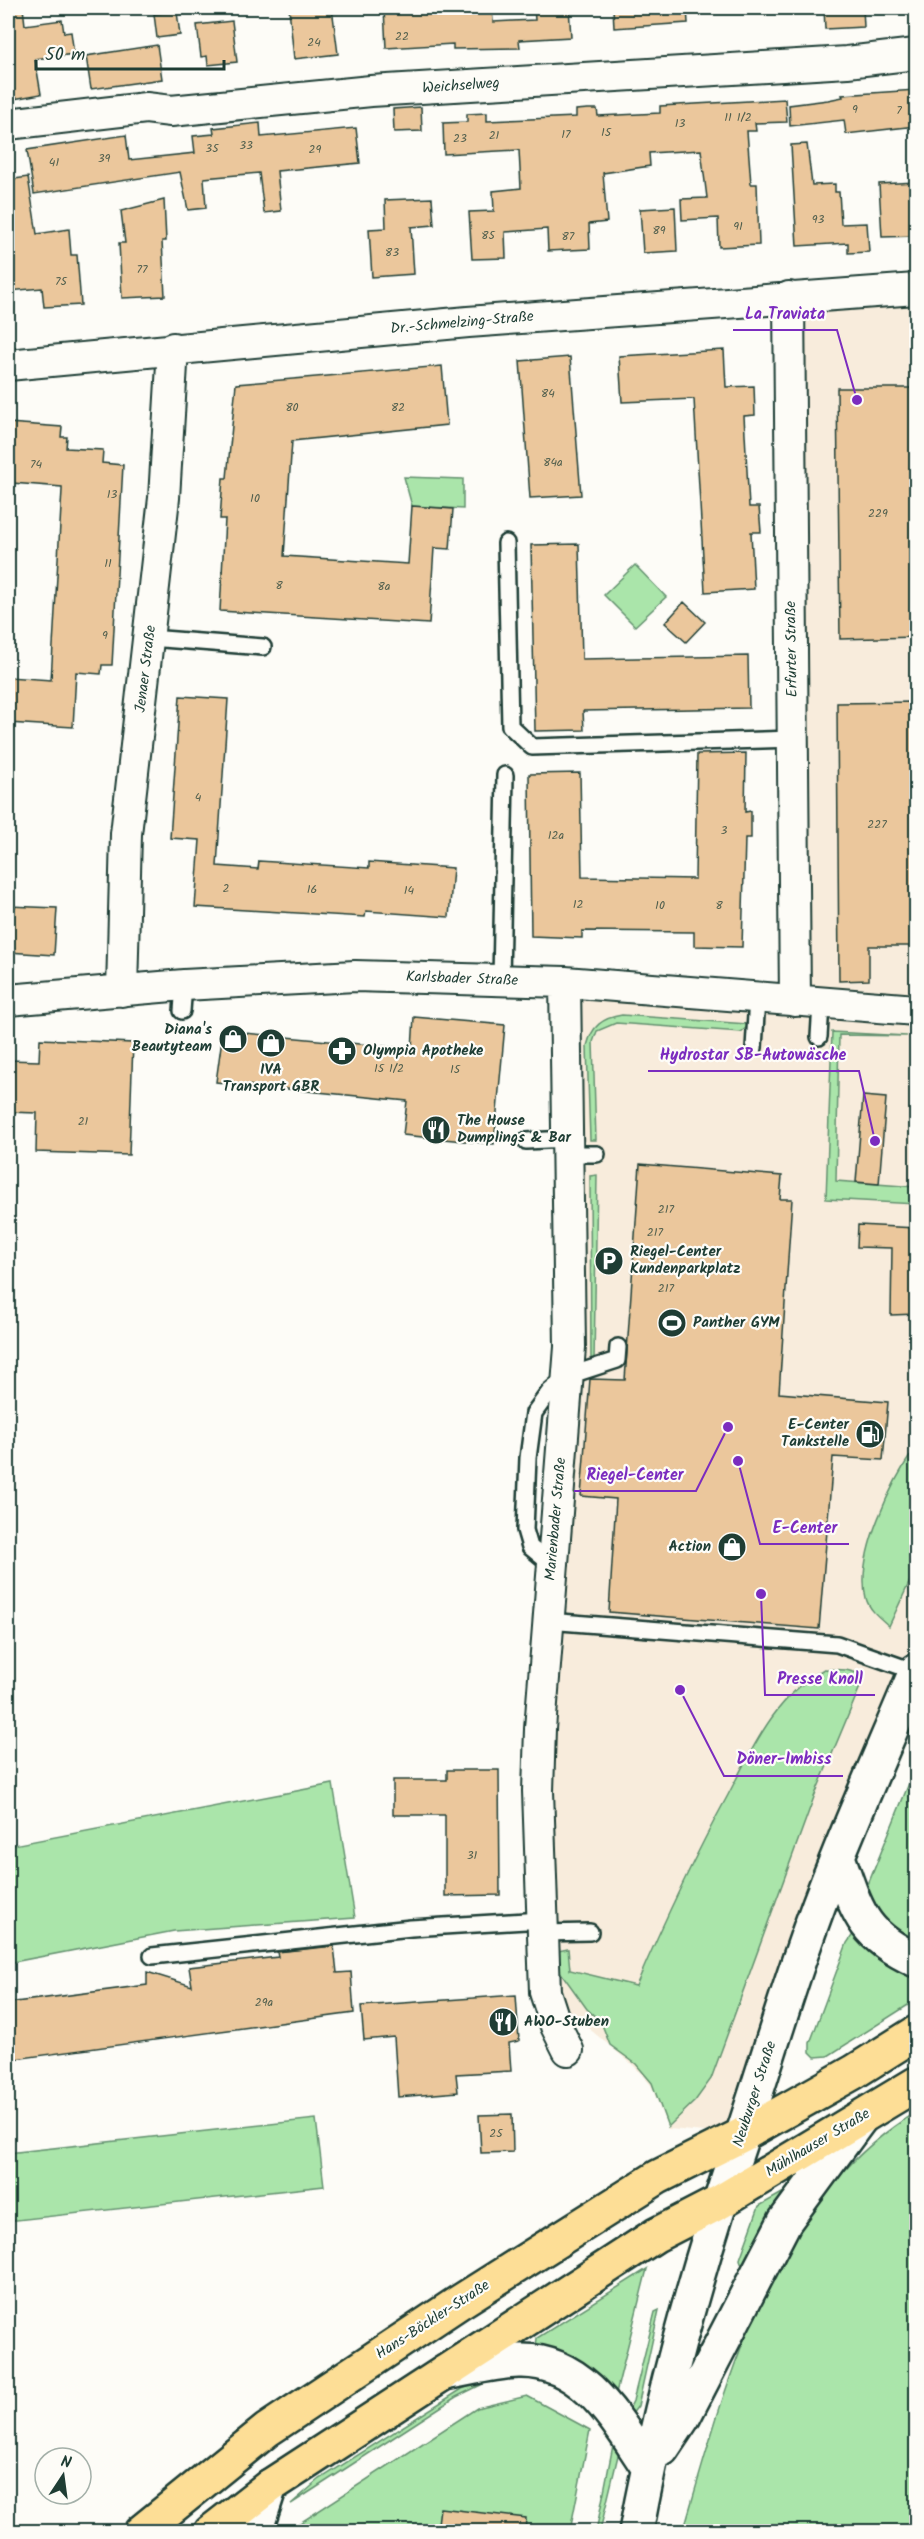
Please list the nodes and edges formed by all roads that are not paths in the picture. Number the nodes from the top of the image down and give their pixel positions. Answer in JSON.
{"nodes":[{"id":1,"x":916,"y":54,"type":"edge"},
{"id":2,"x":8,"y":124,"type":"edge"},
{"id":3,"x":916,"y":289,"type":"edge"},
{"id":4,"x":789,"y":297,"type":"junction"},
{"id":5,"x":173,"y":348,"type":"junction"},
{"id":6,"x":8,"y":365,"type":"edge"},
{"id":7,"x":506,"y":543,"type":"dead end"},
{"id":8,"x":150,"y":638,"type":"junction"},
{"id":9,"x":262,"y":646,"type":"dead end"},
{"id":10,"x":793,"y":739,"type":"junction"},
{"id":11,"x":505,"y":775,"type":"dead end"},
{"id":12,"x":501,"y":980,"type":"junction"},
{"id":13,"x":565,"y":982,"type":"junction"},
{"id":14,"x":122,"y":991,"type":"junction"},
{"id":15,"x":757,"y":998,"type":"junction"},
{"id":16,"x":8,"y":1000,"type":"edge"},
{"id":17,"x":808,"y":1003,"type":"junction"},
{"id":18,"x":916,"y":1010,"type":"edge"},
{"id":19,"x":819,"y":1037,"type":"dead end"},
{"id":20,"x":754,"y":1048,"type":"dead end"},
{"id":21,"x":526,"y":1141,"type":"dead end"},
{"id":22,"x":578,"y":1149,"type":"junction"},
{"id":23,"x":618,"y":1347,"type":"dead end"},
{"id":24,"x":568,"y":1376,"type":"junction"},
{"id":25,"x":548,"y":1621,"type":"junction"},
{"id":26,"x":916,"y":1672,"type":"edge"},
{"id":27,"x":838,"y":1857,"type":"junction"},
{"id":28,"x":543,"y":1927,"type":"junction"},
{"id":29,"x":590,"y":1932,"type":"dead end"},
{"id":30,"x":152,"y":1956,"type":"dead end"},
{"id":31,"x":916,"y":1960,"type":"edge"},
{"id":32,"x":916,"y":2033,"type":"edge"},
{"id":33,"x":568,"y":2050,"type":"dead end"},
{"id":34,"x":916,"y":2084,"type":"edge"},
{"id":35,"x":861,"y":2117,"type":"junction"},
{"id":36,"x":742,"y":2135,"type":"junction"},
{"id":37,"x":720,"y":2202,"type":"junction"},
{"id":38,"x":444,"y":2373,"type":"junction"},
{"id":39,"x":648,"y":2467,"type":"junction"},
{"id":40,"x":270,"y":2486,"type":"junction"},
{"id":41,"x":141,"y":2532,"type":"edge"},
{"id":42,"x":211,"y":2532,"type":"edge"},
{"id":43,"x":255,"y":2532,"type":"edge"},
{"id":44,"x":636,"y":2532,"type":"edge"}],
"edges":[{"from":1,"to":2,"type":"street","name":"Weichselweg"},
{"from":3,"to":4,"type":"street","name":"Dr.-Schmelzing-Straße"},
{"from":4,"to":5,"type":"street","name":"Dr.-Schmelzing-Straße"},
{"from":4,"to":10,"type":"street","name":"Erfurter Straße"},
{"from":5,"to":6,"type":"street","name":"Dr.-Schmelzing-Straße"},
{"from":5,"to":8,"type":"street","name":"Jenaer Straße"},
{"from":7,"to":10,"type":"lane"},
{"from":8,"to":9,"type":"lane"},
{"from":8,"to":14,"type":"street","name":"Jenaer Straße"},
{"from":10,"to":17,"type":"street","name":"Erfurter Straße"},
{"from":11,"to":12,"type":"lane"},
{"from":12,"to":13,"type":"street","name":"Karlsbader Straße"},
{"from":12,"to":14,"type":"street","name":"Karlsbader Straße"},
{"from":13,"to":15,"type":"street","name":"Karlsbader Straße"},
{"from":13,"to":22,"type":"street","name":"Marienbader Straße"},
{"from":14,"to":16,"type":"street","name":"Karlsbader Straße"},
{"from":15,"to":17,"type":"street","name":"Karlsbader Straße"},
{"from":15,"to":20,"type":"lane"},
{"from":17,"to":18,"type":"street","name":"Karlsbader Straße"},
{"from":17,"to":19,"type":"lane"},
{"from":21,"to":22,"type":"lane"},
{"from":22,"to":24,"type":"street","name":"Marienbader Straße"},
{"from":23,"to":24,"type":"lane"},
{"from":24,"to":25,"type":"street","name":"Marienbader Straße"},
{"from":25,"to":26,"type":"lane"},
{"from":25,"to":28,"type":"street","name":"Marienbader Straße"},
{"from":26,"to":27,"type":"street","name":"Neuburger Straße"},
{"from":27,"to":31,"type":"street"},
{"from":27,"to":36,"type":"street","name":"Neuburger Straße"},
{"from":28,"to":29,"type":"lane"},
{"from":28,"to":30,"type":"lane"},
{"from":28,"to":33,"type":"street","name":"Marienbader Straße"},
{"from":32,"to":36,"type":"main road"},
{"from":34,"to":35,"type":"main road","name":"Mühlhauser Straße"},
{"from":35,"to":37,"type":"main road","name":"Mühlhauser Straße"},
{"from":35,"to":39,"type":"street"},
{"from":36,"to":37,"type":"street","name":"Neuburger Straße"},
{"from":36,"to":41,"type":"main road","name":"Hans-Böckler-Straße"},
{"from":37,"to":38,"type":"main road"},
{"from":37,"to":39,"type":"street","name":"Neuburger Straße"},
{"from":38,"to":39,"type":"street"},
{"from":38,"to":40,"type":"main road"},
{"from":39,"to":44,"type":"street","name":"Neuburger Straße"},
{"from":40,"to":42,"type":"main road"},
{"from":40,"to":43,"type":"street"}]}
